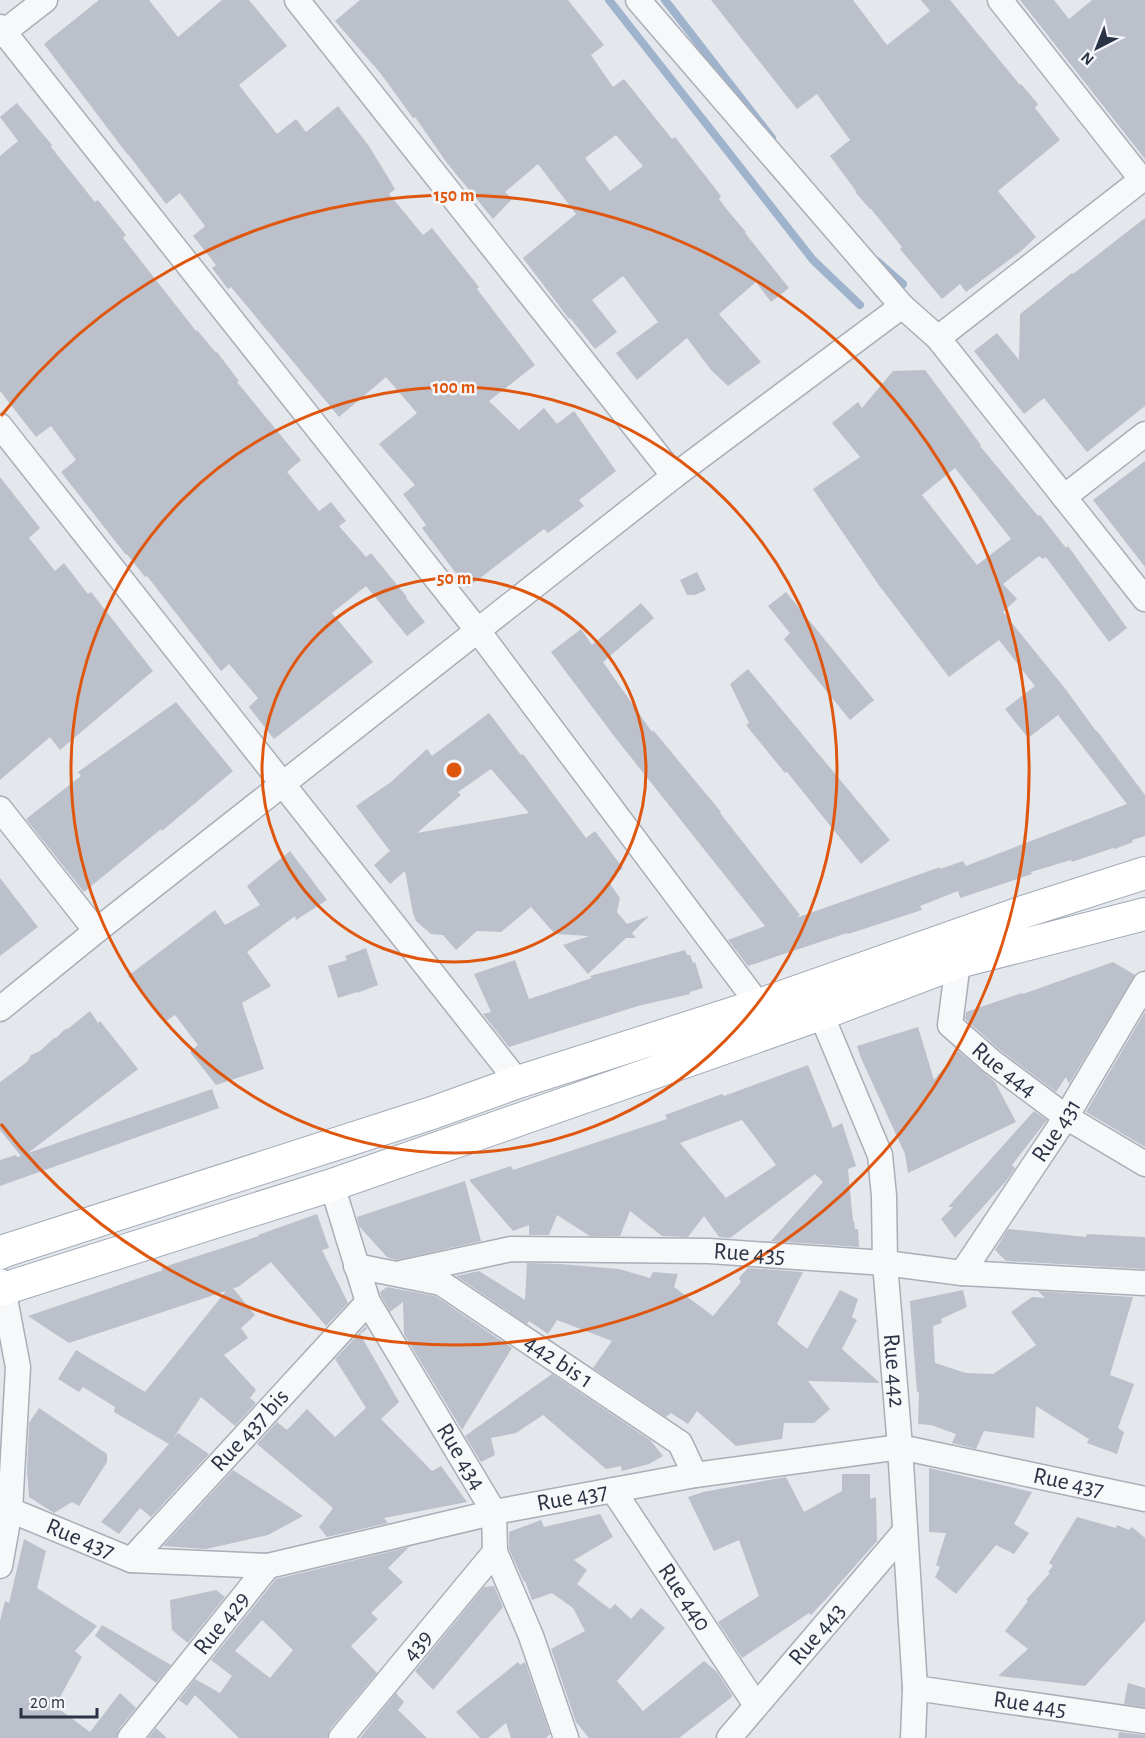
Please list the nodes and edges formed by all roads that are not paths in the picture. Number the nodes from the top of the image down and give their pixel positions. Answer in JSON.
{"nodes":[{"id":1,"x":45,"y":0,"type":"edge"},
{"id":2,"x":297,"y":0,"type":"edge"},
{"id":3,"x":638,"y":0,"type":"edge"},
{"id":4,"x":1000,"y":0,"type":"edge"},
{"id":5,"x":1,"y":31,"type":"edge"},
{"id":6,"x":1143,"y":179,"type":"edge"},
{"id":7,"x":902,"y":306,"type":"junction"},
{"id":8,"x":938,"y":338,"type":"junction"},
{"id":9,"x":0,"y":426,"type":"edge"},
{"id":10,"x":1145,"y":435,"type":"edge"},
{"id":11,"x":674,"y":476,"type":"junction"},
{"id":12,"x":1064,"y":497,"type":"junction"},
{"id":13,"x":1145,"y":599,"type":"edge"},
{"id":14,"x":478,"y":631,"type":"junction"},
{"id":15,"x":283,"y":784,"type":"junction"},
{"id":16,"x":0,"y":809,"type":"edge"},
{"id":17,"x":1145,"y":873,"type":"edge"},
{"id":18,"x":1145,"y":914,"type":"edge"},
{"id":19,"x":96,"y":931,"type":"junction"},
{"id":20,"x":958,"y":962,"type":"junction"},
{"id":21,"x":1145,"y":984,"type":"edge"},
{"id":22,"x":0,"y":1009,"type":"edge"},
{"id":23,"x":821,"y":1014,"type":"junction"},
{"id":24,"x":764,"y":1018,"type":"junction"},
{"id":25,"x":519,"y":1082,"type":"junction"},
{"id":26,"x":1066,"y":1118,"type":"junction"},
{"id":27,"x":1145,"y":1164,"type":"edge"},
{"id":28,"x":332,"y":1185,"type":"junction"},
{"id":29,"x":0,"y":1254,"type":"edge"},
{"id":30,"x":885,"y":1263,"type":"junction"},
{"id":31,"x":356,"y":1266,"type":"junction"},
{"id":32,"x":962,"y":1273,"type":"junction"},
{"id":33,"x":401,"y":1274,"type":"junction"},
{"id":34,"x":1145,"y":1283,"type":"edge"},
{"id":35,"x":1,"y":1286,"type":"edge"},
{"id":36,"x":368,"y":1302,"type":"junction"},
{"id":37,"x":900,"y":1447,"type":"junction"},
{"id":38,"x":694,"y":1475,"type":"junction"},
{"id":39,"x":614,"y":1490,"type":"junction"},
{"id":40,"x":1144,"y":1495,"type":"edge"},
{"id":41,"x":10,"y":1510,"type":"junction"},
{"id":42,"x":494,"y":1512,"type":"junction"},
{"id":43,"x":905,"y":1531,"type":"junction"},
{"id":44,"x":495,"y":1552,"type":"junction"},
{"id":45,"x":131,"y":1560,"type":"junction"},
{"id":46,"x":0,"y":1566,"type":"edge"},
{"id":47,"x":268,"y":1566,"type":"junction"},
{"id":48,"x":915,"y":1688,"type":"junction"},
{"id":49,"x":756,"y":1705,"type":"junction"},
{"id":50,"x":1145,"y":1721,"type":"edge"},
{"id":51,"x":130,"y":1738,"type":"edge"},
{"id":52,"x":340,"y":1738,"type":"edge"},
{"id":53,"x":566,"y":1738,"type":"edge"},
{"id":54,"x":729,"y":1738,"type":"edge"},
{"id":55,"x":913,"y":1738,"type":"edge"}],
"edges":[{"from":1,"to":5,"type":"street"},
{"from":2,"to":11,"type":"street"},
{"from":3,"to":7,"type":"street"},
{"from":4,"to":6,"type":"street"},
{"from":5,"to":14,"type":"street"},
{"from":6,"to":8,"type":"street"},
{"from":7,"to":8,"type":"street"},
{"from":7,"to":11,"type":"street"},
{"from":8,"to":12,"type":"street"},
{"from":9,"to":15,"type":"street"},
{"from":10,"to":12,"type":"street"},
{"from":11,"to":14,"type":"street"},
{"from":12,"to":13,"type":"street"},
{"from":14,"to":15,"type":"street"},
{"from":14,"to":24,"type":"street"},
{"from":15,"to":19,"type":"street"},
{"from":15,"to":25,"type":"street"},
{"from":16,"to":19,"type":"street"},
{"from":17,"to":24,"type":"main road"},
{"from":18,"to":20,"type":"main road"},
{"from":19,"to":22,"type":"street"},
{"from":20,"to":23,"type":"main road"},
{"from":20,"to":26,"type":"street","name":"Rue 444"},
{"from":21,"to":26,"type":"street","name":"Rue 431"},
{"from":23,"to":24,"type":"main road"},
{"from":23,"to":30,"type":"street","name":"Rue 442"},
{"from":24,"to":25,"type":"main road"},
{"from":24,"to":28,"type":"main road"},
{"from":25,"to":29,"type":"main road"},
{"from":26,"to":27,"type":"street","name":"Rue 444"},
{"from":26,"to":32,"type":"street","name":"Rue 431"},
{"from":28,"to":31,"type":"street","name":"Rue 434"},
{"from":28,"to":35,"type":"main road"},
{"from":30,"to":32,"type":"street","name":"Rue 435"},
{"from":30,"to":33,"type":"street","name":"Rue 435"},
{"from":30,"to":37,"type":"street","name":"Rue 442"},
{"from":31,"to":33,"type":"street","name":"Rue 435"},
{"from":31,"to":36,"type":"street","name":"Rue 434"},
{"from":32,"to":34,"type":"street","name":"Rue 435"},
{"from":33,"to":38,"type":"street","name":"442 bis 1"},
{"from":35,"to":41,"type":"street"},
{"from":36,"to":42,"type":"street","name":"Rue 434"},
{"from":36,"to":45,"type":"street","name":"Rue 437 bis"},
{"from":37,"to":38,"type":"street","name":"Rue 437"},
{"from":37,"to":40,"type":"street","name":"Rue 437"},
{"from":37,"to":43,"type":"street","name":"Rue 442"},
{"from":38,"to":39,"type":"street","name":"Rue 437"},
{"from":39,"to":42,"type":"street","name":"Rue 437"},
{"from":39,"to":49,"type":"street","name":"Rue 440"},
{"from":41,"to":45,"type":"street","name":"Rue 437"},
{"from":41,"to":46,"type":"street"},
{"from":42,"to":44,"type":"street","name":"Rue 434"},
{"from":42,"to":47,"type":"street","name":"Rue 437"},
{"from":43,"to":48,"type":"street","name":"Rue 442"},
{"from":43,"to":49,"type":"street","name":"Rue 443"},
{"from":44,"to":52,"type":"street","name":"439"},
{"from":44,"to":53,"type":"street","name":"Rue 434"},
{"from":45,"to":47,"type":"street","name":"Rue 437"},
{"from":47,"to":51,"type":"street","name":"Rue 429"},
{"from":48,"to":50,"type":"street","name":"Rue 445"},
{"from":48,"to":55,"type":"street","name":"Rue 442"},
{"from":49,"to":54,"type":"street","name":"Rue 443"}]}
